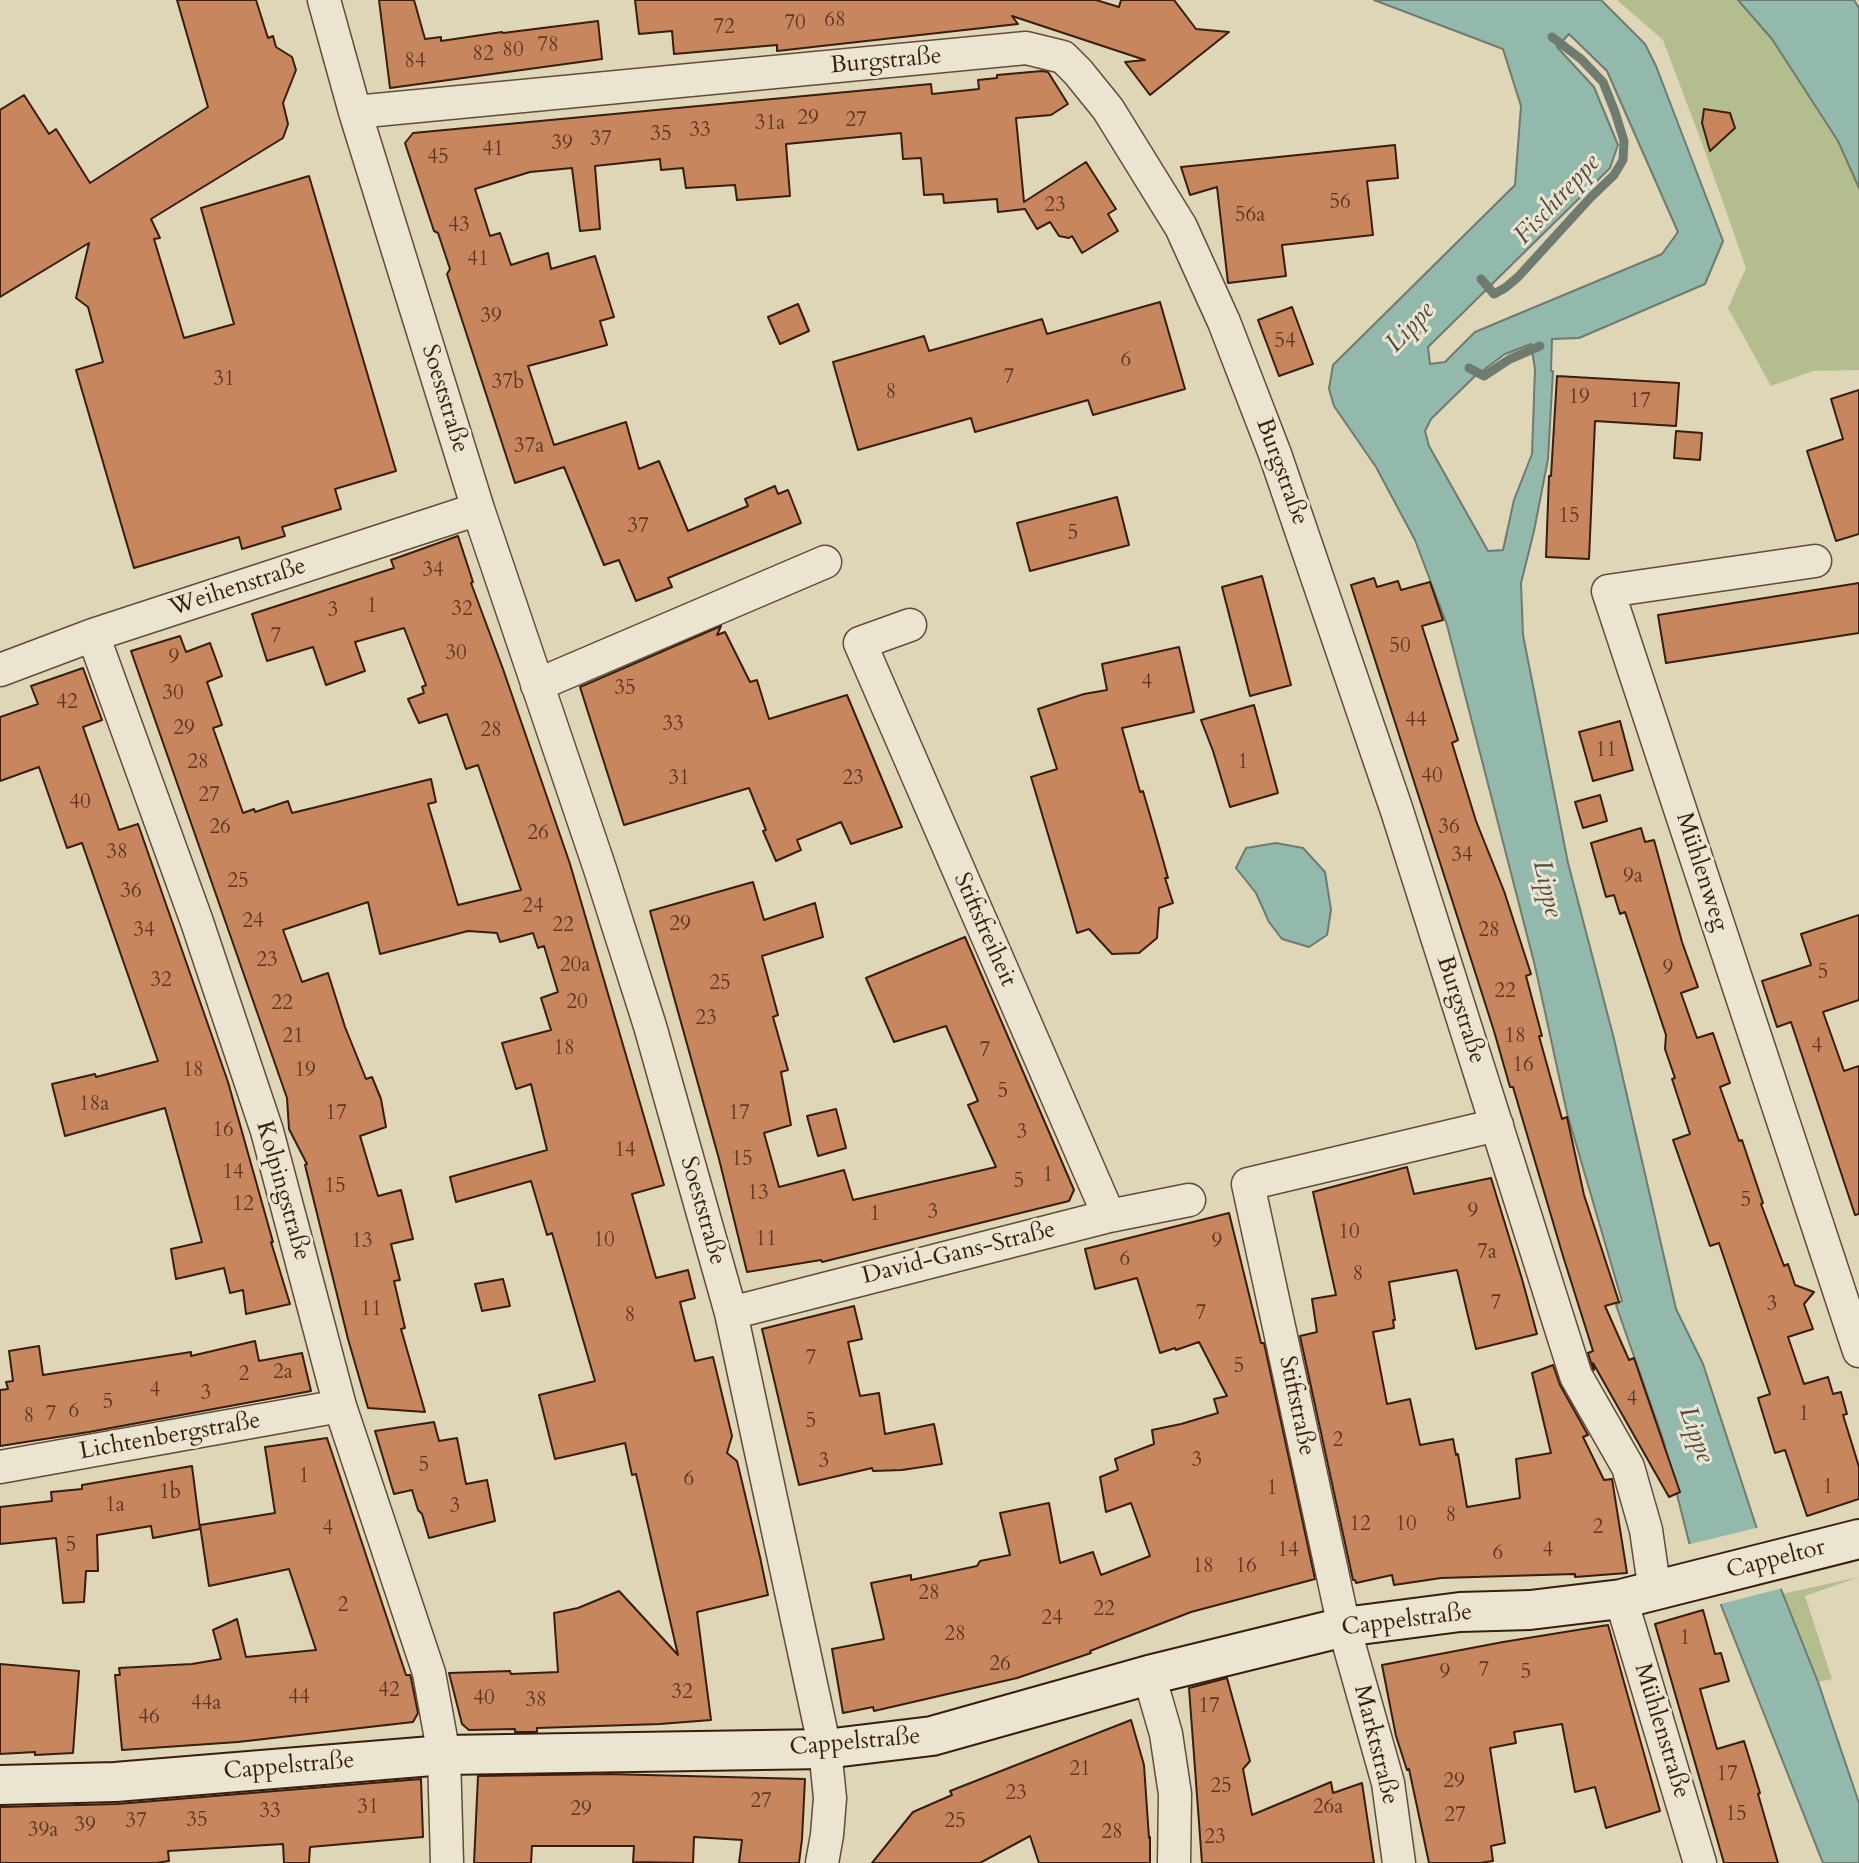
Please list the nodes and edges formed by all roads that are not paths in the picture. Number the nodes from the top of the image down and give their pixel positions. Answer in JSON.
{"nodes":[{"id":1,"x":324,"y":0,"type":"edge"},
{"id":2,"x":355,"y":112,"type":"junction"},
{"id":3,"x":478,"y":509,"type":"junction"},
{"id":4,"x":1815,"y":561,"type":"dead end"},
{"id":5,"x":825,"y":562,"type":"dead end"},
{"id":6,"x":909,"y":625,"type":"dead end"},
{"id":7,"x":93,"y":635,"type":"junction"},
{"id":8,"x":0,"y":670,"type":"edge"},
{"id":9,"x":537,"y":685,"type":"junction"},
{"id":10,"x":1497,"y":1125,"type":"junction"},
{"id":11,"x":1189,"y":1200,"type":"dead end"},
{"id":12,"x":1109,"y":1216,"type":"junction"},
{"id":13,"x":731,"y":1313,"type":"junction"},
{"id":14,"x":1859,"y":1352,"type":"edge"},
{"id":15,"x":340,"y":1406,"type":"junction"},
{"id":16,"x":0,"y":1467,"type":"edge"},
{"id":17,"x":1859,"y":1539,"type":"edge"},
{"id":18,"x":1694,"y":1581,"type":"joint"},
{"id":19,"x":1638,"y":1595,"type":"junction"},
{"id":20,"x":1344,"y":1628,"type":"junction"},
{"id":21,"x":1149,"y":1675,"type":"junction"},
{"id":22,"x":825,"y":1749,"type":"junction"},
{"id":23,"x":444,"y":1755,"type":"junction"},
{"id":24,"x":0,"y":1785,"type":"edge"},
{"id":25,"x":447,"y":1863,"type":"edge"},
{"id":26,"x":822,"y":1863,"type":"edge"},
{"id":27,"x":1174,"y":1863,"type":"edge"},
{"id":28,"x":1399,"y":1863,"type":"edge"},
{"id":29,"x":1700,"y":1863,"type":"edge"}],
"edges":[{"from":1,"to":2,"type":"street","name":"Soeststraße"},
{"from":2,"to":3,"type":"street","name":"Soeststraße"},
{"from":2,"to":10,"type":"street","name":"Burgstraße"},
{"from":3,"to":7,"type":"street","name":"Weihenstraße"},
{"from":3,"to":9,"type":"street","name":"Soeststraße"},
{"from":4,"to":14,"type":"street","name":"Mühlenweg"},
{"from":5,"to":9,"type":"street"},
{"from":6,"to":12,"type":"street","name":"Stiftsfreiheit"},
{"from":7,"to":8,"type":"street","name":"Weihenstraße"},
{"from":7,"to":15,"type":"street","name":"Kolpingstraße"},
{"from":9,"to":13,"type":"street","name":"Soeststraße"},
{"from":10,"to":19,"type":"street","name":"Burgstraße"},
{"from":10,"to":20,"type":"street","name":"Stiftstraße"},
{"from":11,"to":12,"type":"street","name":"David-Gans-Straße"},
{"from":12,"to":13,"type":"street","name":"David-Gans-Straße"},
{"from":13,"to":22,"type":"street","name":"Soeststraße"},
{"from":15,"to":16,"type":"street","name":"Lichtenbergstraße"},
{"from":15,"to":23,"type":"street","name":"Kolpingstraße"},
{"from":17,"to":18,"type":"street","name":"Cappeltor"},
{"from":18,"to":19,"type":"street","name":"Cappelstraße"},
{"from":19,"to":20,"type":"street","name":"Cappelstraße"},
{"from":19,"to":29,"type":"street","name":"Mühlenstraße"},
{"from":20,"to":21,"type":"street","name":"Cappelstraße"},
{"from":20,"to":28,"type":"street","name":"Marktstraße"},
{"from":21,"to":22,"type":"street","name":"Cappelstraße"},
{"from":21,"to":27,"type":"street"},
{"from":22,"to":23,"type":"street","name":"Cappelstraße"},
{"from":22,"to":26,"type":"street","name":"Soeststraße"},
{"from":23,"to":24,"type":"street","name":"Cappelstraße"},
{"from":23,"to":25,"type":"street","name":"Kolpingstraße"}]}
